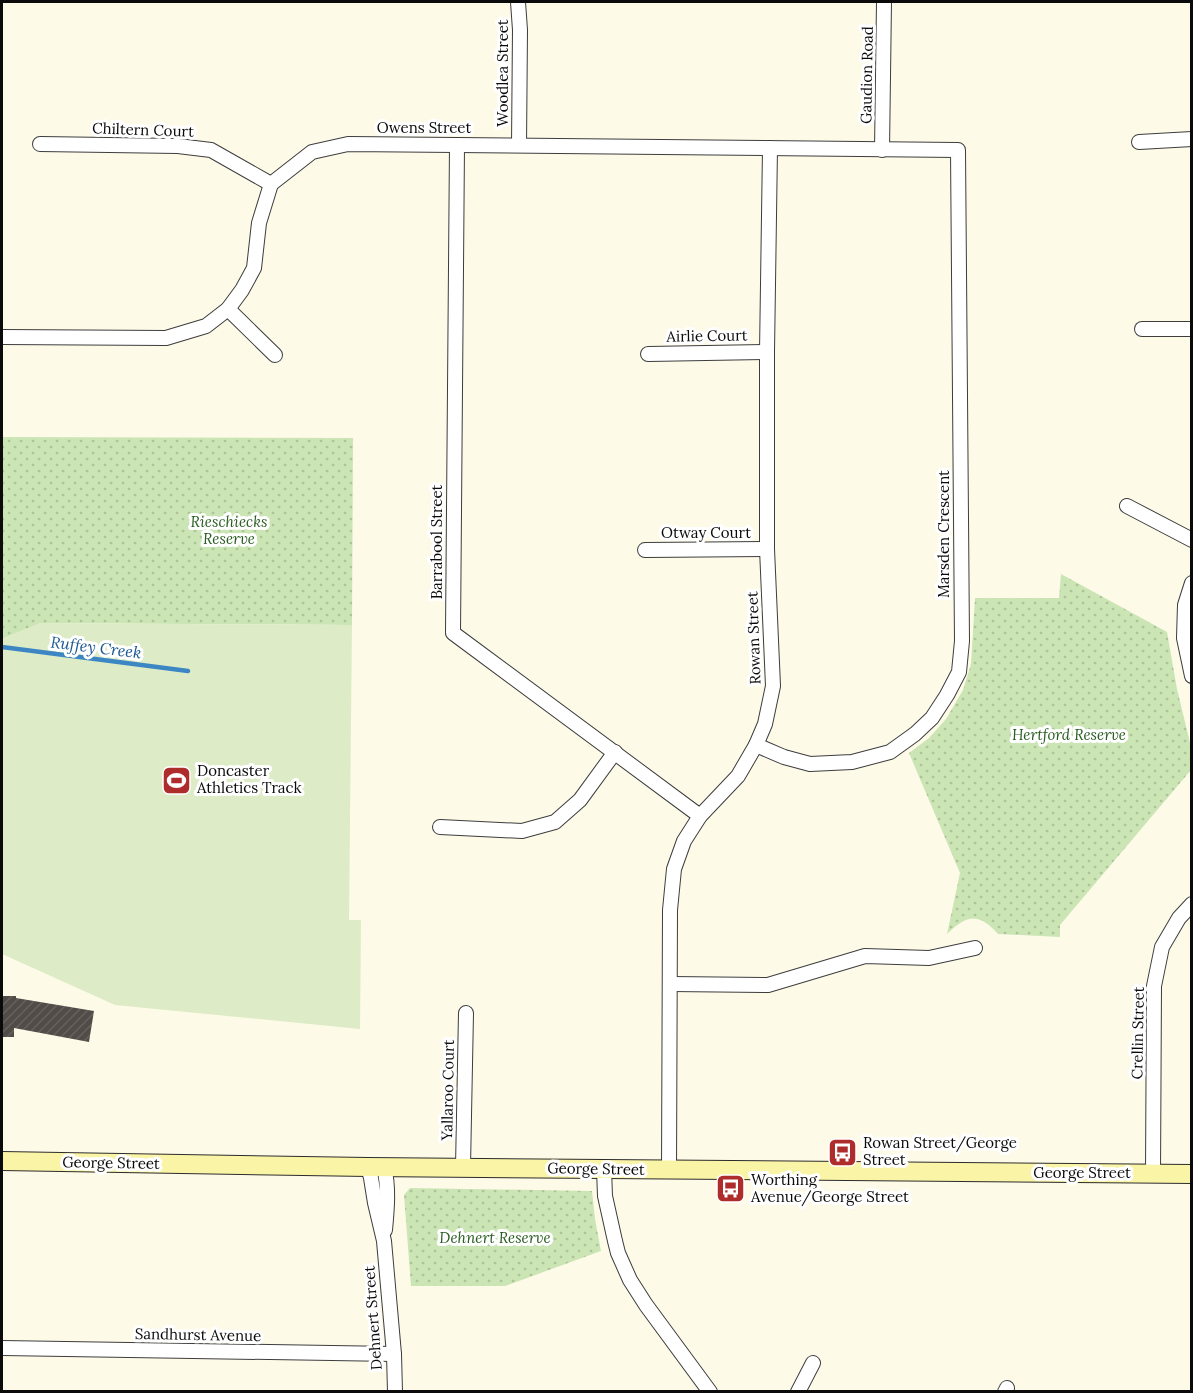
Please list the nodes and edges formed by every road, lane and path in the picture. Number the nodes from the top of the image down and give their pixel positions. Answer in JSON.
{"nodes":[{"id":1,"x":518,"y":2,"type":"edge"},
{"id":2,"x":884,"y":2,"type":"edge"},
{"id":3,"x":1191,"y":139,"type":"edge"},
{"id":4,"x":1139,"y":142,"type":"dead end"},
{"id":5,"x":40,"y":144,"type":"dead end"},
{"id":6,"x":457,"y":145,"type":"junction"},
{"id":7,"x":519,"y":145,"type":"junction"},
{"id":8,"x":770,"y":148,"type":"junction"},
{"id":9,"x":882,"y":150,"type":"junction"},
{"id":10,"x":958,"y":150,"type":"joint"},
{"id":11,"x":271,"y":184,"type":"junction"},
{"id":12,"x":228,"y":309,"type":"junction"},
{"id":13,"x":1142,"y":329,"type":"dead end"},
{"id":14,"x":1191,"y":329,"type":"edge"},
{"id":15,"x":2,"y":337,"type":"edge"},
{"id":16,"x":767,"y":352,"type":"junction"},
{"id":17,"x":648,"y":354,"type":"dead end"},
{"id":18,"x":275,"y":355,"type":"dead end"},
{"id":19,"x":1127,"y":506,"type":"dead end"},
{"id":20,"x":1191,"y":540,"type":"edge"},
{"id":21,"x":767,"y":549,"type":"junction"},
{"id":22,"x":645,"y":550,"type":"dead end"},
{"id":23,"x":1191,"y":584,"type":"edge"},
{"id":24,"x":1191,"y":676,"type":"edge"},
{"id":25,"x":756,"y":745,"type":"junction"},
{"id":26,"x":615,"y":752,"type":"junction"},
{"id":27,"x":700,"y":816,"type":"junction"},
{"id":28,"x":440,"y":827,"type":"dead end"},
{"id":29,"x":1191,"y":904,"type":"edge"},
{"id":30,"x":975,"y":948,"type":"dead end"},
{"id":31,"x":671,"y":984,"type":"junction"},
{"id":32,"x":466,"y":1013,"type":"dead end"},
{"id":33,"x":2,"y":1161,"type":"edge"},
{"id":34,"x":376,"y":1167,"type":"junction"},
{"id":35,"x":463,"y":1167,"type":"junction"},
{"id":36,"x":609,"y":1169,"type":"junction"},
{"id":37,"x":669,"y":1170,"type":"junction"},
{"id":38,"x":1153,"y":1173,"type":"junction"},
{"id":39,"x":1191,"y":1174,"type":"edge"},
{"id":40,"x":2,"y":1348,"type":"edge"},
{"id":41,"x":394,"y":1354,"type":"junction"},
{"id":42,"x":813,"y":1363,"type":"dead end"},
{"id":43,"x":395,"y":1392,"type":"edge"},
{"id":44,"x":710,"y":1392,"type":"edge"},
{"id":45,"x":798,"y":1392,"type":"edge"}],
"edges":[{"from":1,"to":7,"type":"street","name":"Woodlea Street"},
{"from":2,"to":9,"type":"street","name":"Gaudion Road"},
{"from":3,"to":4,"type":"street"},
{"from":5,"to":11,"type":"street","name":"Chiltern Court"},
{"from":6,"to":7,"type":"street","name":"Owens Street"},
{"from":6,"to":11,"type":"street","name":"Owens Street"},
{"from":6,"to":26,"type":"street","name":"Barrabool Street"},
{"from":7,"to":8,"type":"street","name":"Owens Street"},
{"from":8,"to":9,"type":"street","name":"Owens Street"},
{"from":8,"to":16,"type":"street","name":"Rowan Street"},
{"from":9,"to":10,"type":"street","name":"Owens Street"},
{"from":10,"to":25,"type":"street","name":"Marsden Crescent"},
{"from":11,"to":12,"type":"street"},
{"from":12,"to":15,"type":"street"},
{"from":12,"to":18,"type":"street"},
{"from":13,"to":14,"type":"street"},
{"from":16,"to":17,"type":"street","name":"Airlie Court"},
{"from":16,"to":21,"type":"street","name":"Rowan Street"},
{"from":19,"to":20,"type":"street"},
{"from":21,"to":22,"type":"street","name":"Otway Court"},
{"from":21,"to":25,"type":"street","name":"Rowan Street"},
{"from":23,"to":24,"type":"street"},
{"from":25,"to":27,"type":"street","name":"Rowan Street"},
{"from":26,"to":27,"type":"street","name":"Barrabool Street"},
{"from":26,"to":28,"type":"street"},
{"from":27,"to":31,"type":"street","name":"Rowan Street"},
{"from":29,"to":38,"type":"street","name":"Crellin Street"},
{"from":30,"to":31,"type":"street"},
{"from":31,"to":37,"type":"street","name":"Rowan Street"},
{"from":32,"to":35,"type":"street","name":"Yallaroo Court"},
{"from":33,"to":34,"type":"main road","name":"George Street"},
{"from":34,"to":35,"type":"main road","name":"George Street"},
{"from":34,"to":41,"type":"street","name":"Dehnert Street"},
{"from":35,"to":36,"type":"main road","name":"George Street"},
{"from":36,"to":37,"type":"main road","name":"George Street"},
{"from":36,"to":44,"type":"street"},
{"from":37,"to":38,"type":"main road","name":"George Street"},
{"from":38,"to":39,"type":"main road","name":"George Street"},
{"from":40,"to":41,"type":"street","name":"Sandhurst Avenue"},
{"from":41,"to":43,"type":"street","name":"Dehnert Street"},
{"from":42,"to":45,"type":"street"}]}
